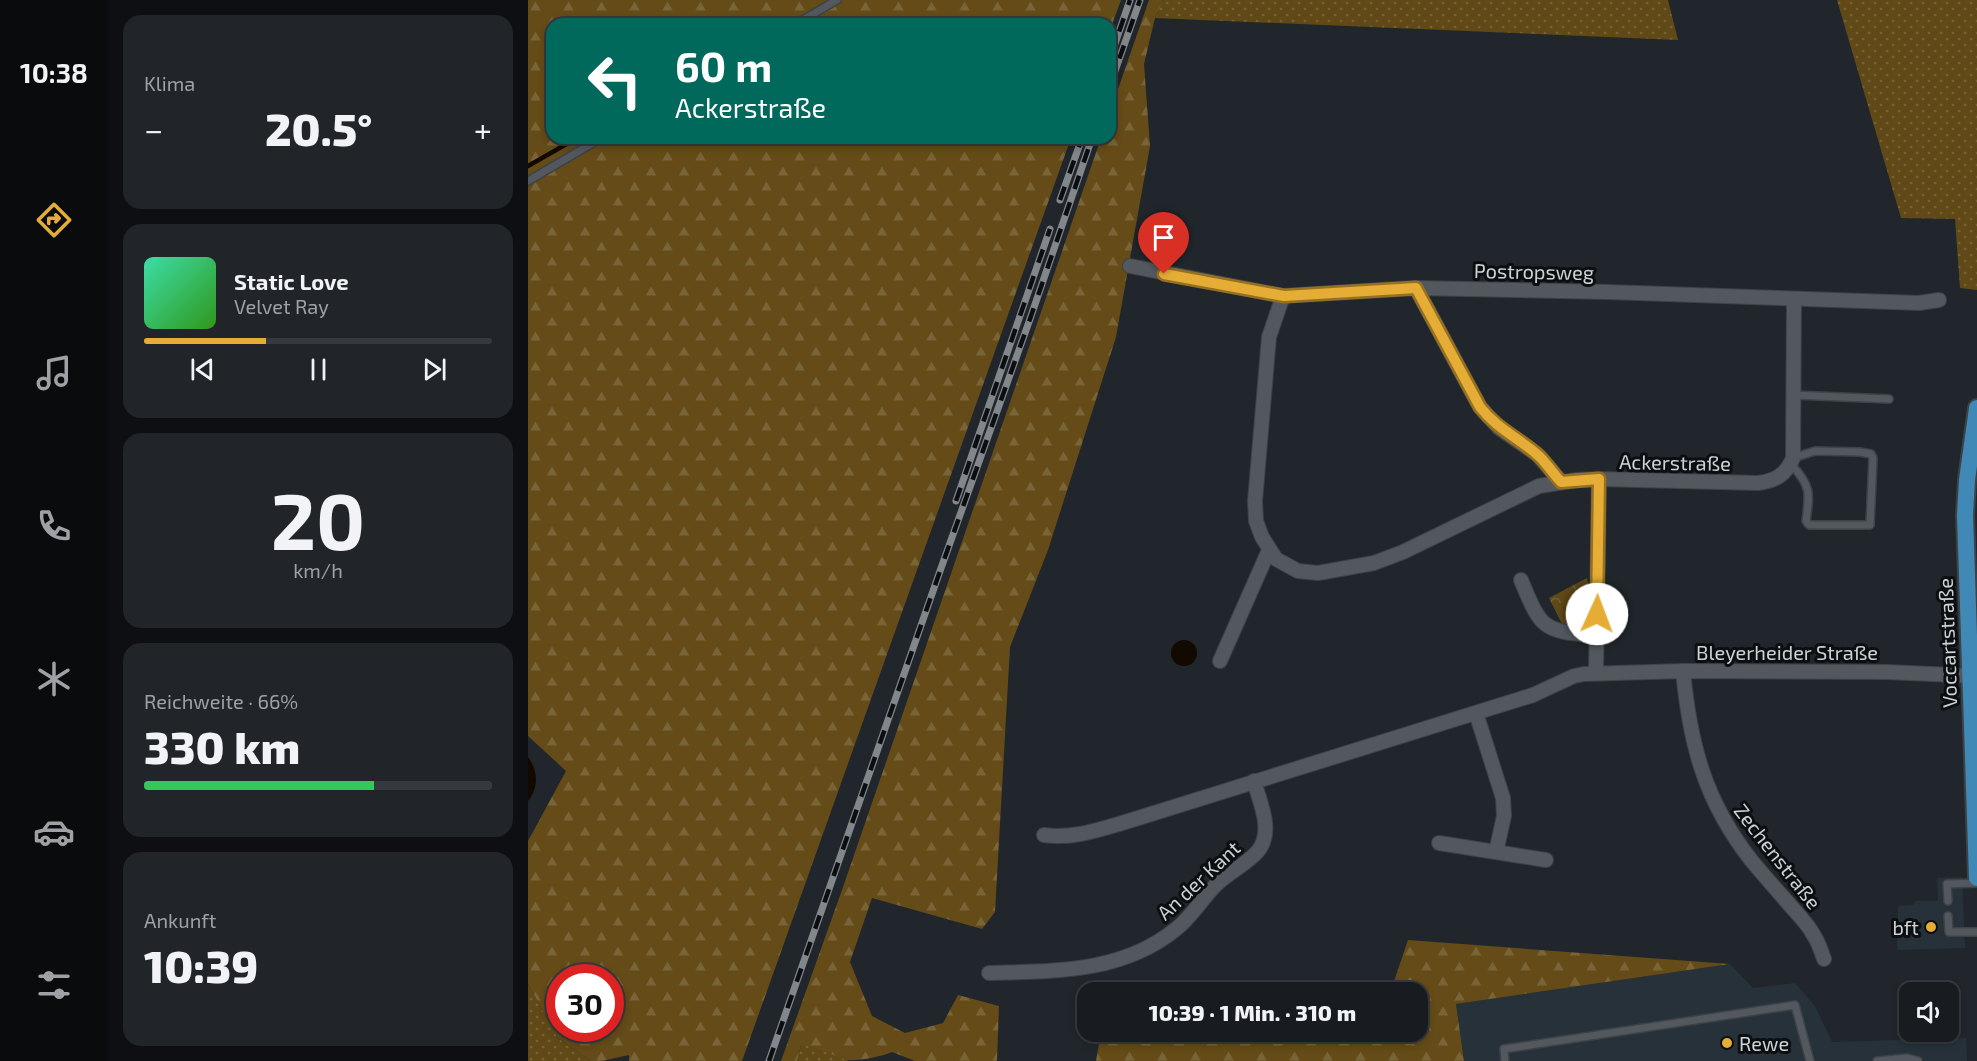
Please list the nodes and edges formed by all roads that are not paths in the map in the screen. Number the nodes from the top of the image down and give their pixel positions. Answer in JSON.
{"nodes":[{"id":1,"x":837,"y":0,"type":"edge"},
{"id":2,"x":806,"y":18,"type":"edge"},
{"id":3,"x":592,"y":144,"type":"edge"},
{"id":4,"x":528,"y":182,"type":"edge"},
{"id":5,"x":1130,"y":266,"type":"dead end"},
{"id":6,"x":1416,"y":288,"type":"junction"},
{"id":7,"x":1284,"y":296,"type":"junction"},
{"id":8,"x":1794,"y":300,"type":"junction"},
{"id":9,"x":1939,"y":300,"type":"dead end"},
{"id":10,"x":1793,"y":395,"type":"junction"},
{"id":11,"x":1889,"y":399,"type":"dead end"},
{"id":12,"x":1977,"y":408,"type":"edge"},
{"id":13,"x":1792,"y":461,"type":"junction"},
{"id":14,"x":1599,"y":479,"type":"junction"},
{"id":15,"x":1561,"y":482,"type":"junction"},
{"id":16,"x":1269,"y":550,"type":"junction"},
{"id":17,"x":1521,"y":580,"type":"dead end"},
{"id":18,"x":1596,"y":636,"type":"junction"},
{"id":19,"x":1220,"y":661,"type":"dead end"},
{"id":20,"x":1683,"y":671,"type":"junction"},
{"id":21,"x":1596,"y":673,"type":"junction"},
{"id":22,"x":1973,"y":676,"type":"edge"},
{"id":23,"x":1476,"y":713,"type":"junction"},
{"id":24,"x":1254,"y":781,"type":"junction"},
{"id":25,"x":1975,"y":800,"type":"edge"},
{"id":26,"x":1044,"y":835,"type":"dead end"},
{"id":27,"x":1439,"y":843,"type":"dead end"},
{"id":28,"x":1976,"y":851,"type":"edge"},
{"id":29,"x":1496,"y":852,"type":"junction"},
{"id":30,"x":1545,"y":860,"type":"dead end"},
{"id":31,"x":1977,"y":878,"type":"edge"},
{"id":32,"x":1977,"y":883,"type":"edge"},
{"id":33,"x":1948,"y":901,"type":"dead end"},
{"id":34,"x":1948,"y":916,"type":"dead end"},
{"id":35,"x":1977,"y":932,"type":"edge"},
{"id":36,"x":1824,"y":959,"type":"dead end"},
{"id":37,"x":989,"y":973,"type":"dead end"},
{"id":38,"x":1505,"y":1061,"type":"edge"},
{"id":39,"x":1810,"y":1061,"type":"edge"},
{"id":40,"x":1877,"y":1061,"type":"edge"},
{"id":41,"x":1918,"y":1061,"type":"edge"}],
"edges":[{"from":1,"to":2,"type":"lane"},
{"from":3,"to":4,"type":"lane"},
{"from":5,"to":7,"type":"street","name":"Postropsweg"},
{"from":6,"to":7,"type":"street","name":"Postropsweg"},
{"from":6,"to":8,"type":"street","name":"Postropsweg"},
{"from":6,"to":15,"type":"street"},
{"from":7,"to":16,"type":"street","name":"Ackerstraße"},
{"from":8,"to":9,"type":"street","name":"Postropsweg"},
{"from":8,"to":10,"type":"street"},
{"from":10,"to":11,"type":"lane"},
{"from":10,"to":13,"type":"street"},
{"from":12,"to":22,"type":"main road","name":"Voccartstraße"},
{"from":13,"to":13,"type":"lane"},
{"from":13,"to":14,"type":"street","name":"Ackerstraße"},
{"from":14,"to":15,"type":"street","name":"Ackerstraße"},
{"from":14,"to":18,"type":"street"},
{"from":15,"to":16,"type":"street","name":"Ackerstraße"},
{"from":16,"to":19,"type":"street"},
{"from":17,"to":18,"type":"street"},
{"from":18,"to":21,"type":"street"},
{"from":20,"to":21,"type":"street","name":"Bleyerheider Straße"},
{"from":20,"to":22,"type":"street","name":"Bleyerheider Straße"},
{"from":20,"to":36,"type":"street","name":"Zechenstraße"},
{"from":21,"to":23,"type":"street"},
{"from":22,"to":25,"type":"main road","name":"Voccartstraße"},
{"from":23,"to":24,"type":"street"},
{"from":23,"to":29,"type":"street"},
{"from":24,"to":26,"type":"street"},
{"from":24,"to":37,"type":"street","name":"An der Kant"},
{"from":25,"to":28,"type":"main road","name":"Voccartstraße"},
{"from":27,"to":29,"type":"street"},
{"from":28,"to":31,"type":"main road","name":"Voccartstraße"},
{"from":29,"to":30,"type":"street"},
{"from":32,"to":33,"type":"lane"},
{"from":34,"to":35,"type":"lane"},
{"from":38,"to":39,"type":"lane"},
{"from":40,"to":41,"type":"lane"}]}
